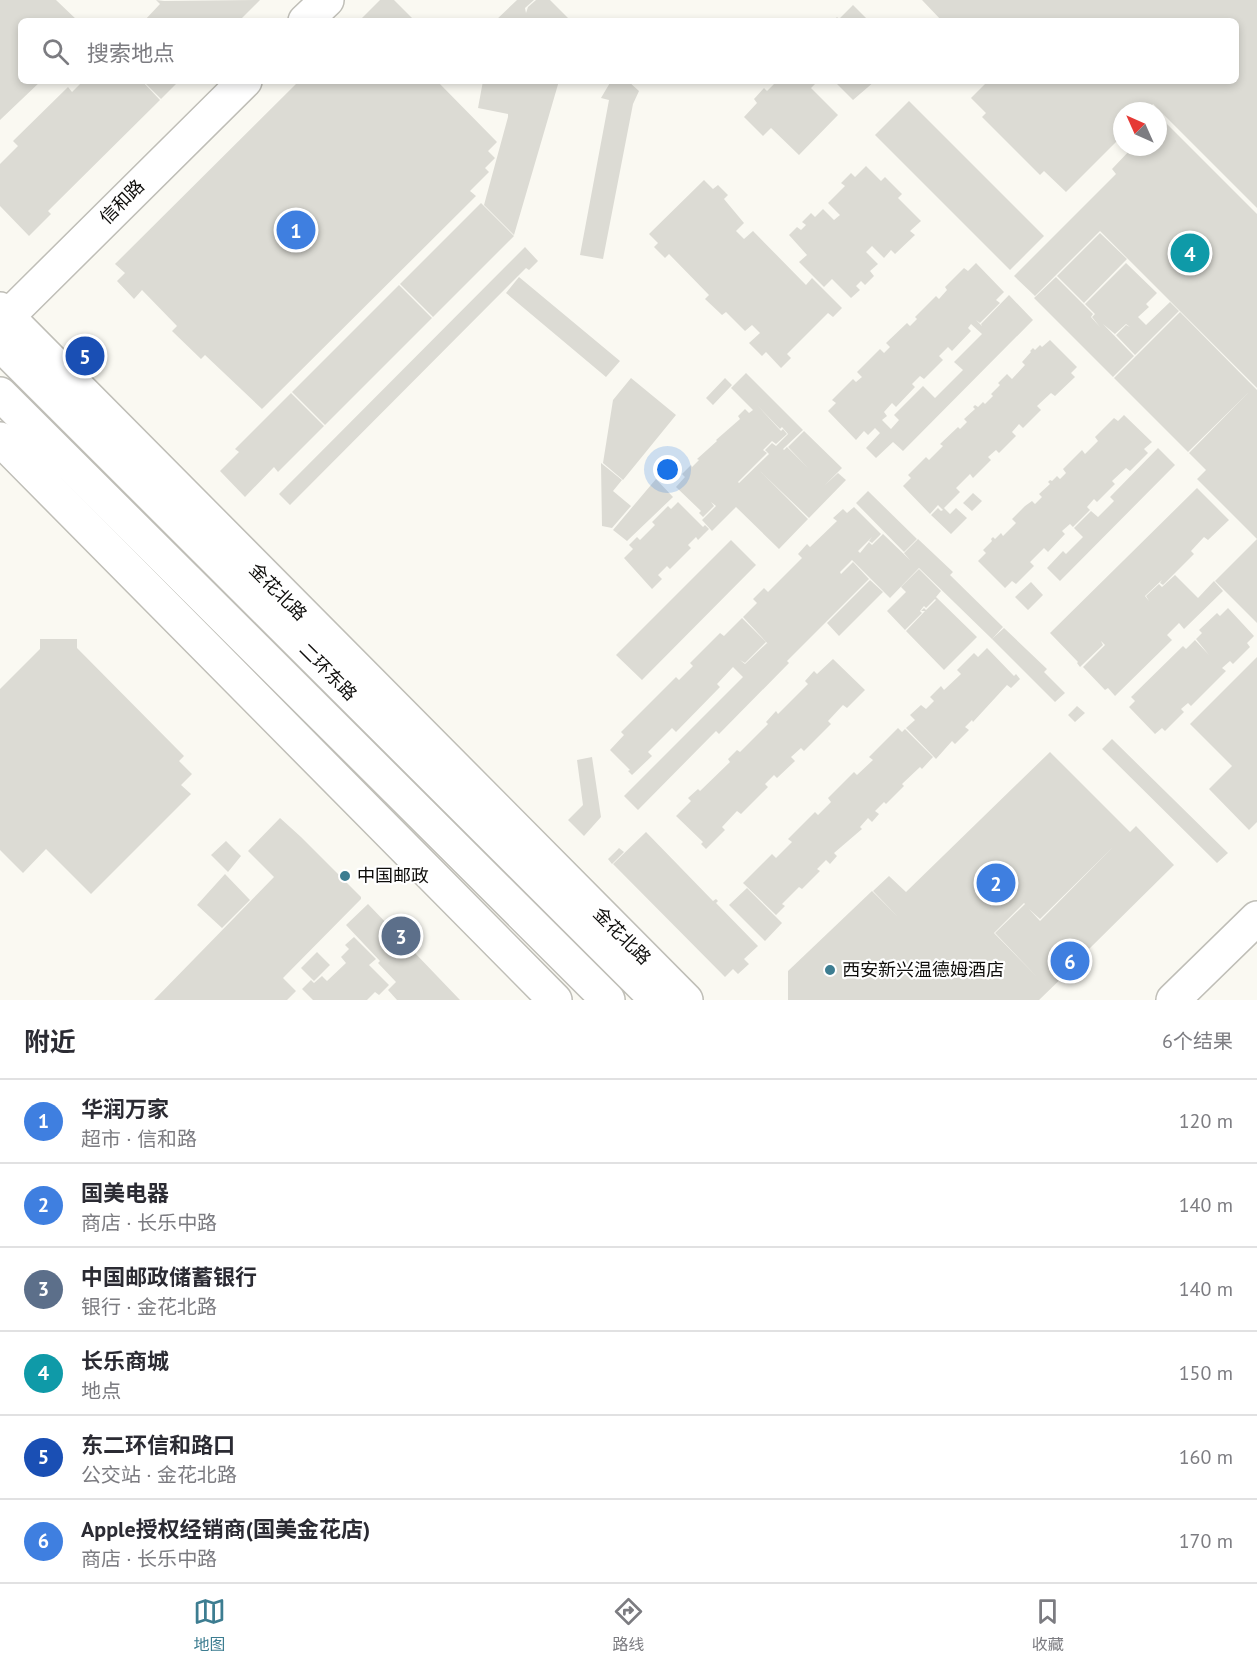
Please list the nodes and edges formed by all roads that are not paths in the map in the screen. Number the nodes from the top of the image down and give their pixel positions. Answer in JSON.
{"nodes":[{"id":1,"x":327,"y":0,"type":"edge"},
{"id":2,"x":308,"y":18,"type":"edge"},
{"id":3,"x":242,"y":84,"type":"edge"},
{"id":4,"x":2,"y":323,"type":"edge"},
{"id":5,"x":0,"y":393,"type":"edge"},
{"id":6,"x":0,"y":439,"type":"edge"},
{"id":7,"x":1257,"y":918,"type":"edge"},
{"id":8,"x":555,"y":1000,"type":"edge"},
{"id":9,"x":608,"y":1000,"type":"edge"},
{"id":10,"x":657,"y":1000,"type":"edge"},
{"id":11,"x":686,"y":1000,"type":"edge"},
{"id":12,"x":1173,"y":1000,"type":"edge"}],
"edges":[{"from":1,"to":2,"type":"main road"},
{"from":3,"to":4,"type":"main road","name":"信和路"},
{"from":4,"to":10,"type":"main road","name":"二环东路"},
{"from":4,"to":11,"type":"main road","name":"金花北路"},
{"from":5,"to":9,"type":"main road","name":"二环东路"},
{"from":6,"to":8,"type":"main road"},
{"from":7,"to":12,"type":"main road"}]}
